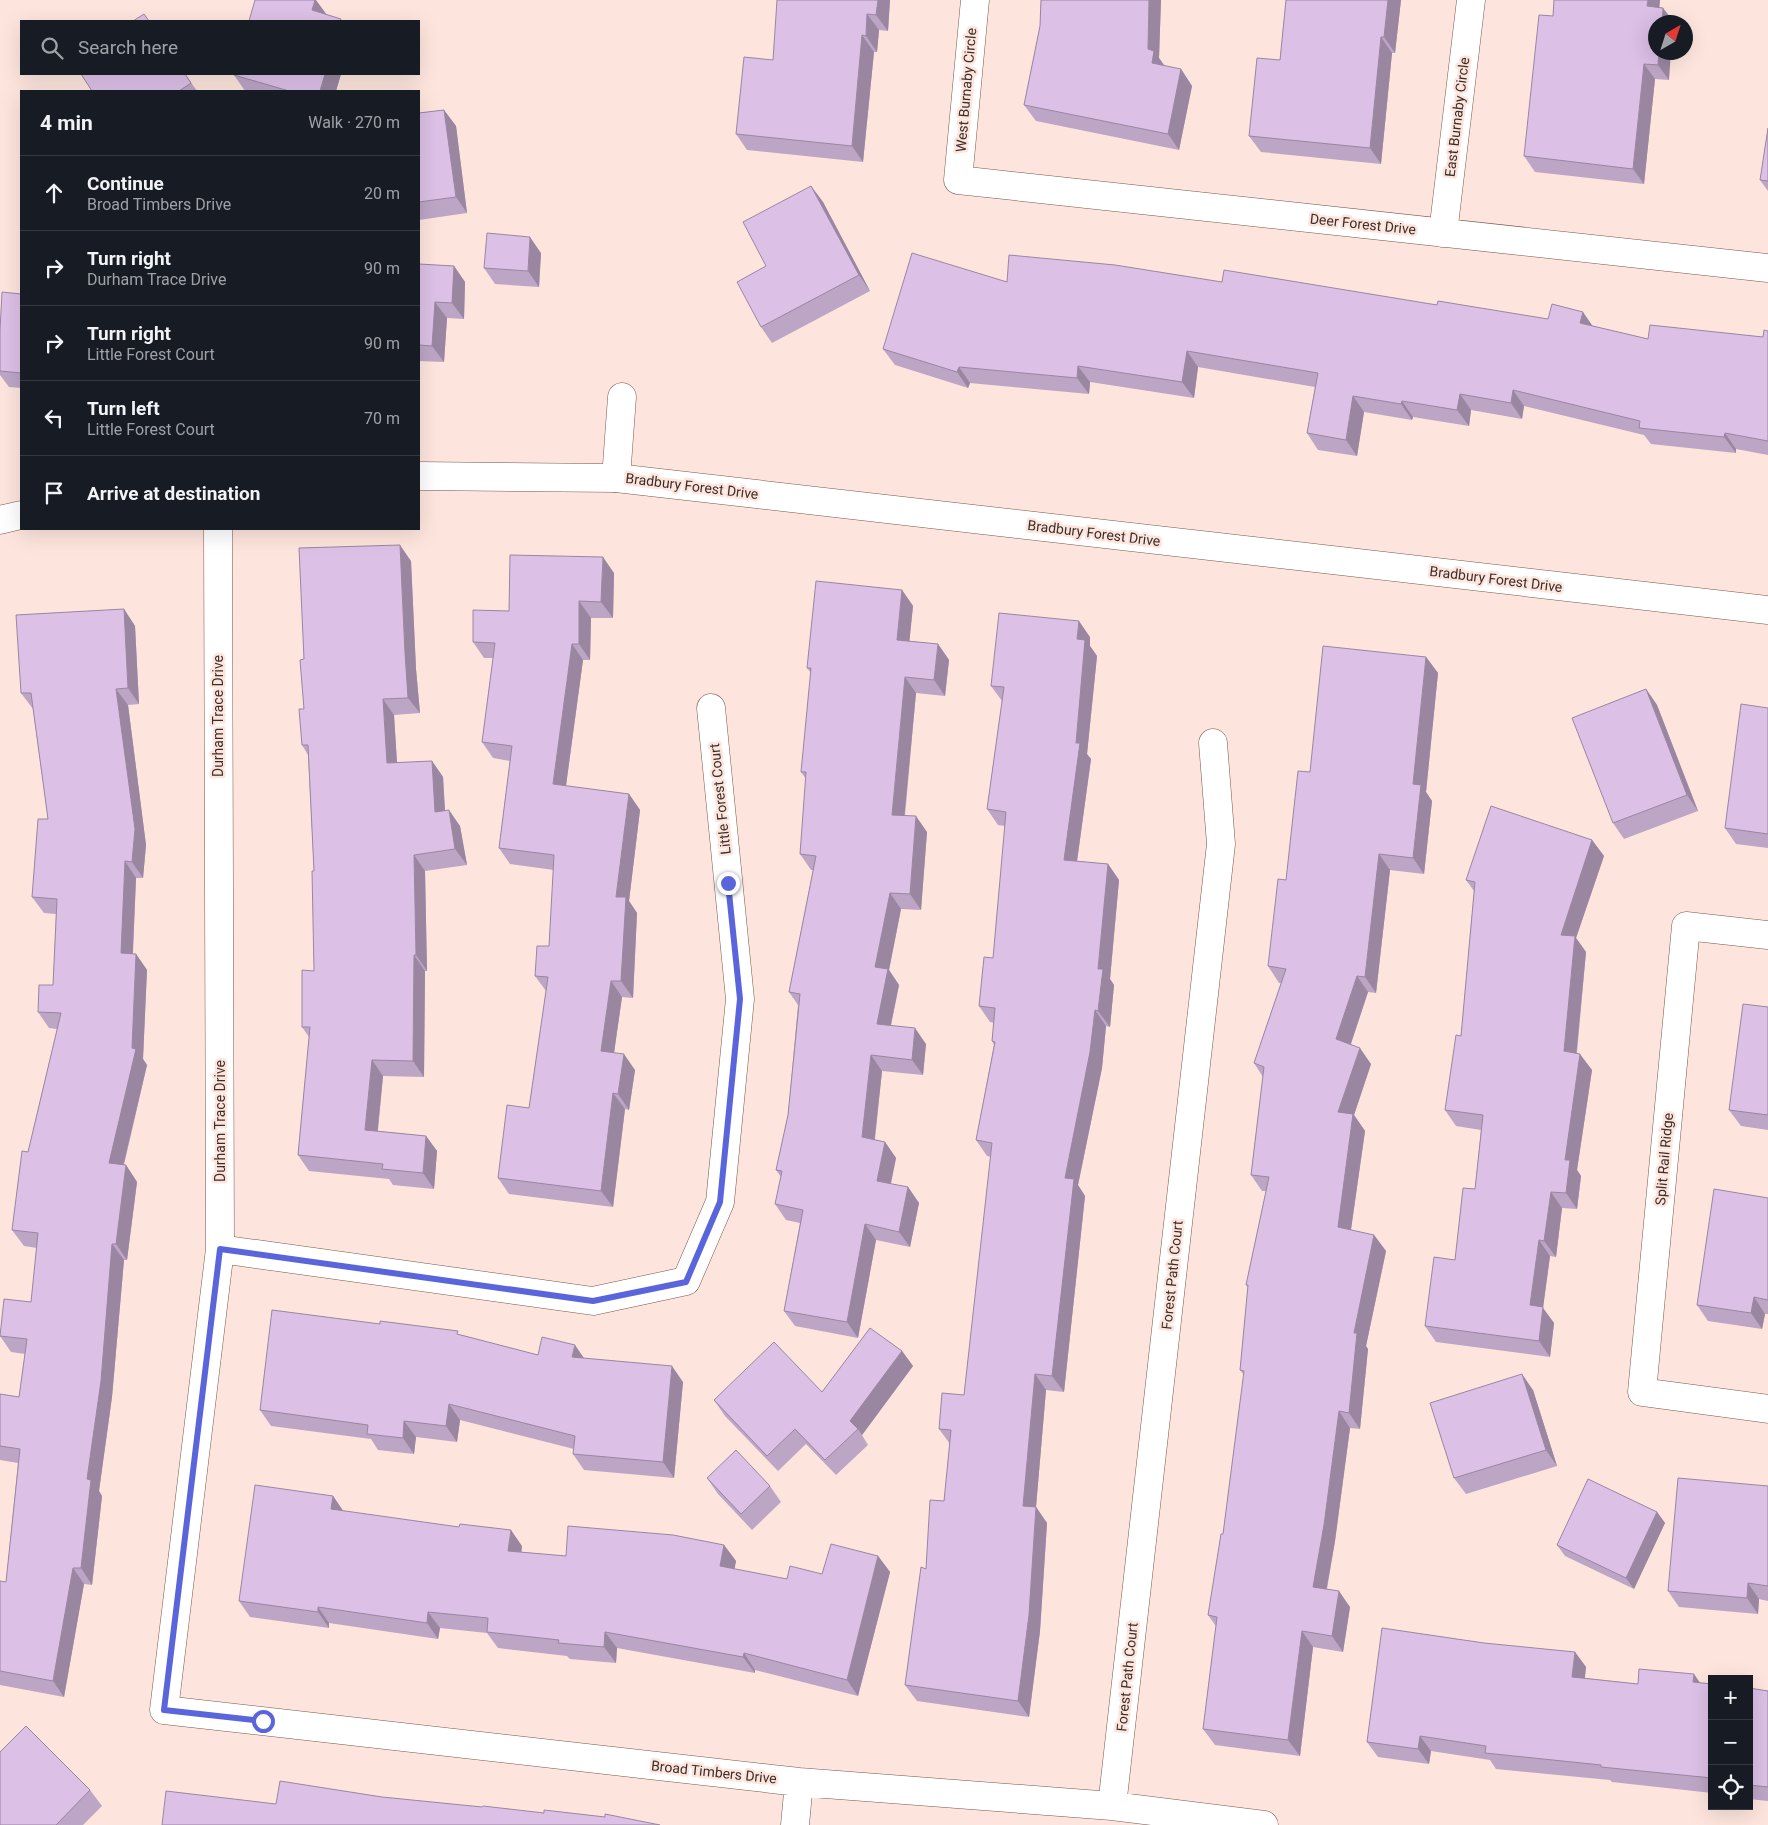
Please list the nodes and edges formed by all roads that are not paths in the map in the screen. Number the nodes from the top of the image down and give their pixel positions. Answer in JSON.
{"nodes":[{"id":1,"x":975,"y":0,"type":"edge"},
{"id":2,"x":1471,"y":0,"type":"edge"},
{"id":3,"x":958,"y":180,"type":"joint"},
{"id":4,"x":1443,"y":233,"type":"junction"},
{"id":5,"x":1768,"y":268,"type":"edge"},
{"id":6,"x":622,"y":397,"type":"dead end"},
{"id":7,"x":420,"y":476,"type":"edge"},
{"id":8,"x":616,"y":478,"type":"junction"},
{"id":9,"x":20,"y":515,"type":"edge"},
{"id":10,"x":0,"y":520,"type":"edge"},
{"id":11,"x":218,"y":530,"type":"edge"},
{"id":12,"x":1768,"y":610,"type":"edge"},
{"id":13,"x":711,"y":708,"type":"dead end"},
{"id":14,"x":1214,"y":743,"type":"dead end"},
{"id":15,"x":1768,"y":935,"type":"edge"},
{"id":16,"x":220,"y":1249,"type":"junction"},
{"id":17,"x":1768,"y":1408,"type":"edge"},
{"id":18,"x":164,"y":1710,"type":"joint"},
{"id":19,"x":800,"y":1782,"type":"junction"},
{"id":20,"x":1112,"y":1806,"type":"junction"},
{"id":21,"x":795,"y":1825,"type":"edge"},
{"id":22,"x":1264,"y":1825,"type":"edge"}],
"edges":[{"from":1,"to":3,"type":"street","name":"West Burnaby Circle"},
{"from":2,"to":4,"type":"street","name":"East Burnaby Circle"},
{"from":3,"to":4,"type":"street","name":"Deer Forest Drive"},
{"from":4,"to":5,"type":"street","name":"Deer Forest Drive"},
{"from":6,"to":8,"type":"street"},
{"from":7,"to":8,"type":"street","name":"Bradbury Forest Drive"},
{"from":8,"to":12,"type":"street","name":"Bradbury Forest Drive"},
{"from":9,"to":10,"type":"street"},
{"from":11,"to":16,"type":"street","name":"Durham Trace Drive"},
{"from":13,"to":16,"type":"street","name":"Little Forest Court"},
{"from":14,"to":20,"type":"street","name":"Forest Path Court"},
{"from":15,"to":17,"type":"street","name":"Split Rail Ridge"},
{"from":16,"to":18,"type":"street","name":"Durham Trace Drive"},
{"from":18,"to":19,"type":"street","name":"Broad Timbers Drive"},
{"from":19,"to":20,"type":"street","name":"Broad Timbers Drive"},
{"from":19,"to":21,"type":"street"},
{"from":20,"to":22,"type":"street","name":"Broad Timbers Drive"}]}
